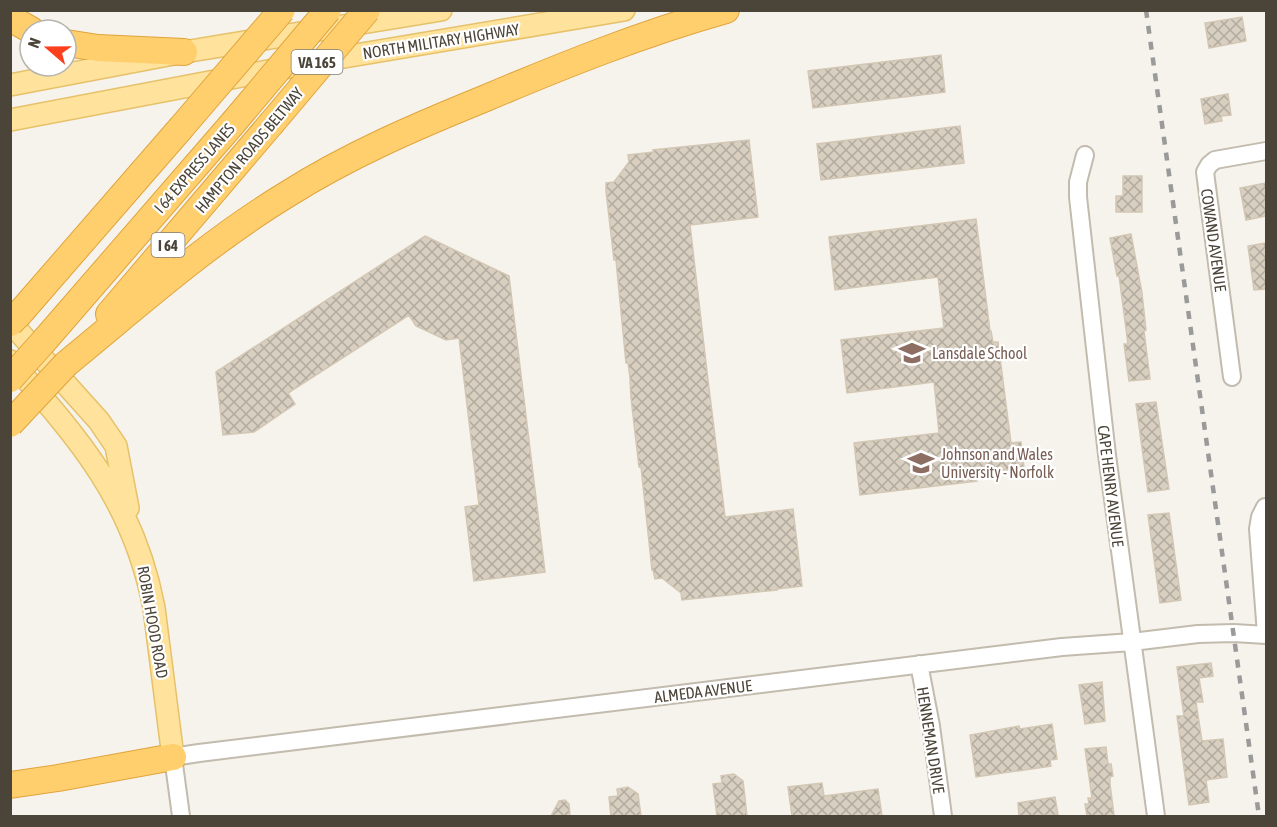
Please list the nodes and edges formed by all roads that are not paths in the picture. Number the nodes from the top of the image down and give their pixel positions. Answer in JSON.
{"nodes":[{"id":1,"x":270,"y":10,"type":"edge"},
{"id":2,"x":282,"y":10,"type":"edge"},
{"id":3,"x":328,"y":10,"type":"edge"},
{"id":4,"x":367,"y":10,"type":"edge"},
{"id":5,"x":441,"y":10,"type":"edge"},
{"id":6,"x":624,"y":10,"type":"edge"},
{"id":7,"x":726,"y":10,"type":"edge"},
{"id":8,"x":78,"y":45,"type":"edge"},
{"id":9,"x":184,"y":52,"type":"junction"},
{"id":10,"x":238,"y":61,"type":"junction"},
{"id":11,"x":10,"y":85,"type":"edge"},
{"id":12,"x":10,"y":120,"type":"edge"},
{"id":13,"x":1266,"y":151,"type":"edge"},
{"id":14,"x":1085,"y":155,"type":"dead end"},
{"id":15,"x":14,"y":319,"type":"edge"},
{"id":16,"x":10,"y":361,"type":"edge"},
{"id":17,"x":66,"y":364,"type":"junction"},
{"id":18,"x":1232,"y":376,"type":"dead end"},
{"id":19,"x":10,"y":379,"type":"edge"},
{"id":20,"x":10,"y":424,"type":"edge"},
{"id":21,"x":1265,"y":507,"type":"edge"},
{"id":22,"x":132,"y":532,"type":"junction"},
{"id":23,"x":1266,"y":635,"type":"edge"},
{"id":24,"x":1132,"y":642,"type":"junction"},
{"id":25,"x":920,"y":664,"type":"junction"},
{"id":26,"x":173,"y":757,"type":"junction"},
{"id":27,"x":10,"y":785,"type":"edge"},
{"id":28,"x":181,"y":816,"type":"edge"},
{"id":29,"x":943,"y":816,"type":"edge"},
{"id":30,"x":1156,"y":816,"type":"edge"}],
"edges":[{"from":1,"to":10,"type":"highway","bridge":true},
{"from":2,"to":10,"type":"highway","bridge":true},
{"from":3,"to":19,"type":"highway","name":"I 64 EXPRESS LANES","bridge":true},
{"from":4,"to":17,"type":"highway","name":"HAMPTON ROADS BELTWAY","number":"I 64","bridge":true},
{"from":5,"to":9,"type":"main road","name":"NORTH MILITARY HIGHWAY","number":"VA 165"},
{"from":6,"to":12,"type":"main road","name":"NORTH MILITARY HIGHWAY","number":"VA 165"},
{"from":7,"to":17,"type":"highway"},
{"from":8,"to":9,"type":"highway"},
{"from":9,"to":11,"type":"main road","name":"NORTH MILITARY HIGHWAY","number":"VA 165"},
{"from":10,"to":15,"type":"highway","bridge":true},
{"from":13,"to":18,"type":"street","name":"COWAND AVENUE"},
{"from":14,"to":24,"type":"street","name":"CAPE HENRY AVENUE"},
{"from":15,"to":22,"type":"main road"},
{"from":16,"to":22,"type":"main road","name":"ROBIN HOOD ROAD"},
{"from":17,"to":20,"type":"highway","name":"HAMPTON ROADS BELTWAY","number":"I 64","bridge":true},
{"from":21,"to":23,"type":"street"},
{"from":22,"to":26,"type":"main road","name":"ROBIN HOOD ROAD"},
{"from":23,"to":24,"type":"street","name":"ALMEDA AVENUE"},
{"from":24,"to":25,"type":"street","name":"ALMEDA AVENUE"},
{"from":24,"to":30,"type":"street","name":"CAPE HENRY AVENUE"},
{"from":25,"to":26,"type":"street","name":"ALMEDA AVENUE"},
{"from":25,"to":29,"type":"street","name":"HENNEMAN DRIVE"},
{"from":26,"to":27,"type":"highway"},
{"from":26,"to":28,"type":"street","name":"ROBIN HOOD ROAD"}]}
